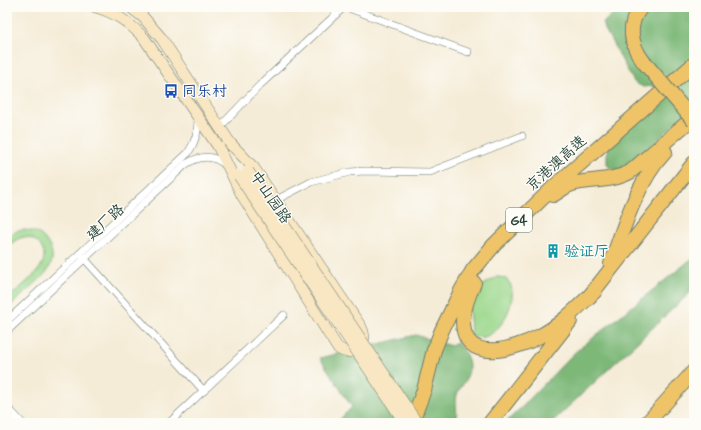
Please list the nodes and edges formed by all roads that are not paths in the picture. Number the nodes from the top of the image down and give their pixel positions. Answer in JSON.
{"nodes":[{"id":1,"x":95,"y":7,"type":"edge"},
{"id":2,"x":130,"y":7,"type":"edge"},
{"id":3,"x":345,"y":7,"type":"edge"},
{"id":4,"x":641,"y":7,"type":"edge"},
{"id":5,"x":468,"y":52,"type":"dead end"},
{"id":6,"x":694,"y":64,"type":"edge"},
{"id":7,"x":198,"y":117,"type":"junction"},
{"id":8,"x":694,"y":117,"type":"edge"},
{"id":9,"x":694,"y":121,"type":"edge"},
{"id":10,"x":694,"y":124,"type":"edge"},
{"id":11,"x":220,"y":128,"type":"junction"},
{"id":12,"x":522,"y":136,"type":"dead end"},
{"id":13,"x":228,"y":141,"type":"junction"},
{"id":14,"x":218,"y":146,"type":"junction"},
{"id":15,"x":694,"y":163,"type":"edge"},
{"id":16,"x":228,"y":167,"type":"junction"},
{"id":17,"x":244,"y":173,"type":"junction"},
{"id":18,"x":559,"y":192,"type":"junction"},
{"id":19,"x":276,"y":200,"type":"junction"},
{"id":20,"x":535,"y":205,"type":"junction"},
{"id":21,"x":82,"y":256,"type":"junction"},
{"id":22,"x":604,"y":279,"type":"junction"},
{"id":23,"x":595,"y":291,"type":"junction"},
{"id":24,"x":284,"y":315,"type":"dead end"},
{"id":25,"x":7,"y":321,"type":"edge"},
{"id":26,"x":7,"y":331,"type":"edge"},
{"id":27,"x":694,"y":371,"type":"edge"},
{"id":28,"x":204,"y":391,"type":"junction"},
{"id":29,"x":7,"y":407,"type":"edge"},
{"id":30,"x":7,"y":417,"type":"edge"},
{"id":31,"x":13,"y":423,"type":"edge"},
{"id":32,"x":22,"y":423,"type":"edge"},
{"id":33,"x":169,"y":423,"type":"edge"},
{"id":34,"x":405,"y":423,"type":"edge"},
{"id":35,"x":409,"y":423,"type":"edge"},
{"id":36,"x":417,"y":423,"type":"edge"},
{"id":37,"x":490,"y":423,"type":"edge"},
{"id":38,"x":647,"y":423,"type":"edge"}],
"edges":[{"from":1,"to":7,"type":"main road","name":"中山园路"},
{"from":2,"to":11,"type":"main road","name":"中山园路"},
{"from":3,"to":5,"type":"street"},
{"from":3,"to":11,"type":"street"},
{"from":4,"to":9,"type":"highway","bridge":true},
{"from":6,"to":20,"type":"highway","name":"京港澳高速","number":"G4"},
{"from":7,"to":14,"type":"main road","name":"中山园路"},
{"from":7,"to":21,"type":"street","name":"建厂路"},
{"from":8,"to":18,"type":"highway"},
{"from":10,"to":22,"type":"highway"},
{"from":11,"to":13,"type":"main road","name":"中山园路"},
{"from":12,"to":19,"type":"street"},
{"from":13,"to":17,"type":"main road","name":"中山园路"},
{"from":13,"to":19,"type":"main road"},
{"from":14,"to":16,"type":"main road"},
{"from":14,"to":17,"type":"main road","name":"中山园路"},
{"from":15,"to":22,"type":"highway"},
{"from":16,"to":19,"type":"main road"},
{"from":16,"to":21,"type":"street","name":"建厂路"},
{"from":17,"to":34,"type":"main road","name":"中山园路","bridge":true},
{"from":17,"to":36,"type":"main road","name":"中山园路","bridge":true},
{"from":18,"to":20,"type":"highway"},
{"from":18,"to":23,"type":"highway"},
{"from":20,"to":35,"type":"highway","name":"京港澳高速","number":"G4"},
{"from":21,"to":25,"type":"street","name":"建厂路"},
{"from":21,"to":26,"type":"street","name":"建厂路"},
{"from":21,"to":28,"type":"street"},
{"from":22,"to":23,"type":"highway"},
{"from":23,"to":37,"type":"highway"},
{"from":24,"to":28,"type":"street"},
{"from":27,"to":38,"type":"highway"},
{"from":28,"to":33,"type":"street"},
{"from":29,"to":32,"type":"street"},
{"from":30,"to":31,"type":"street"}]}
